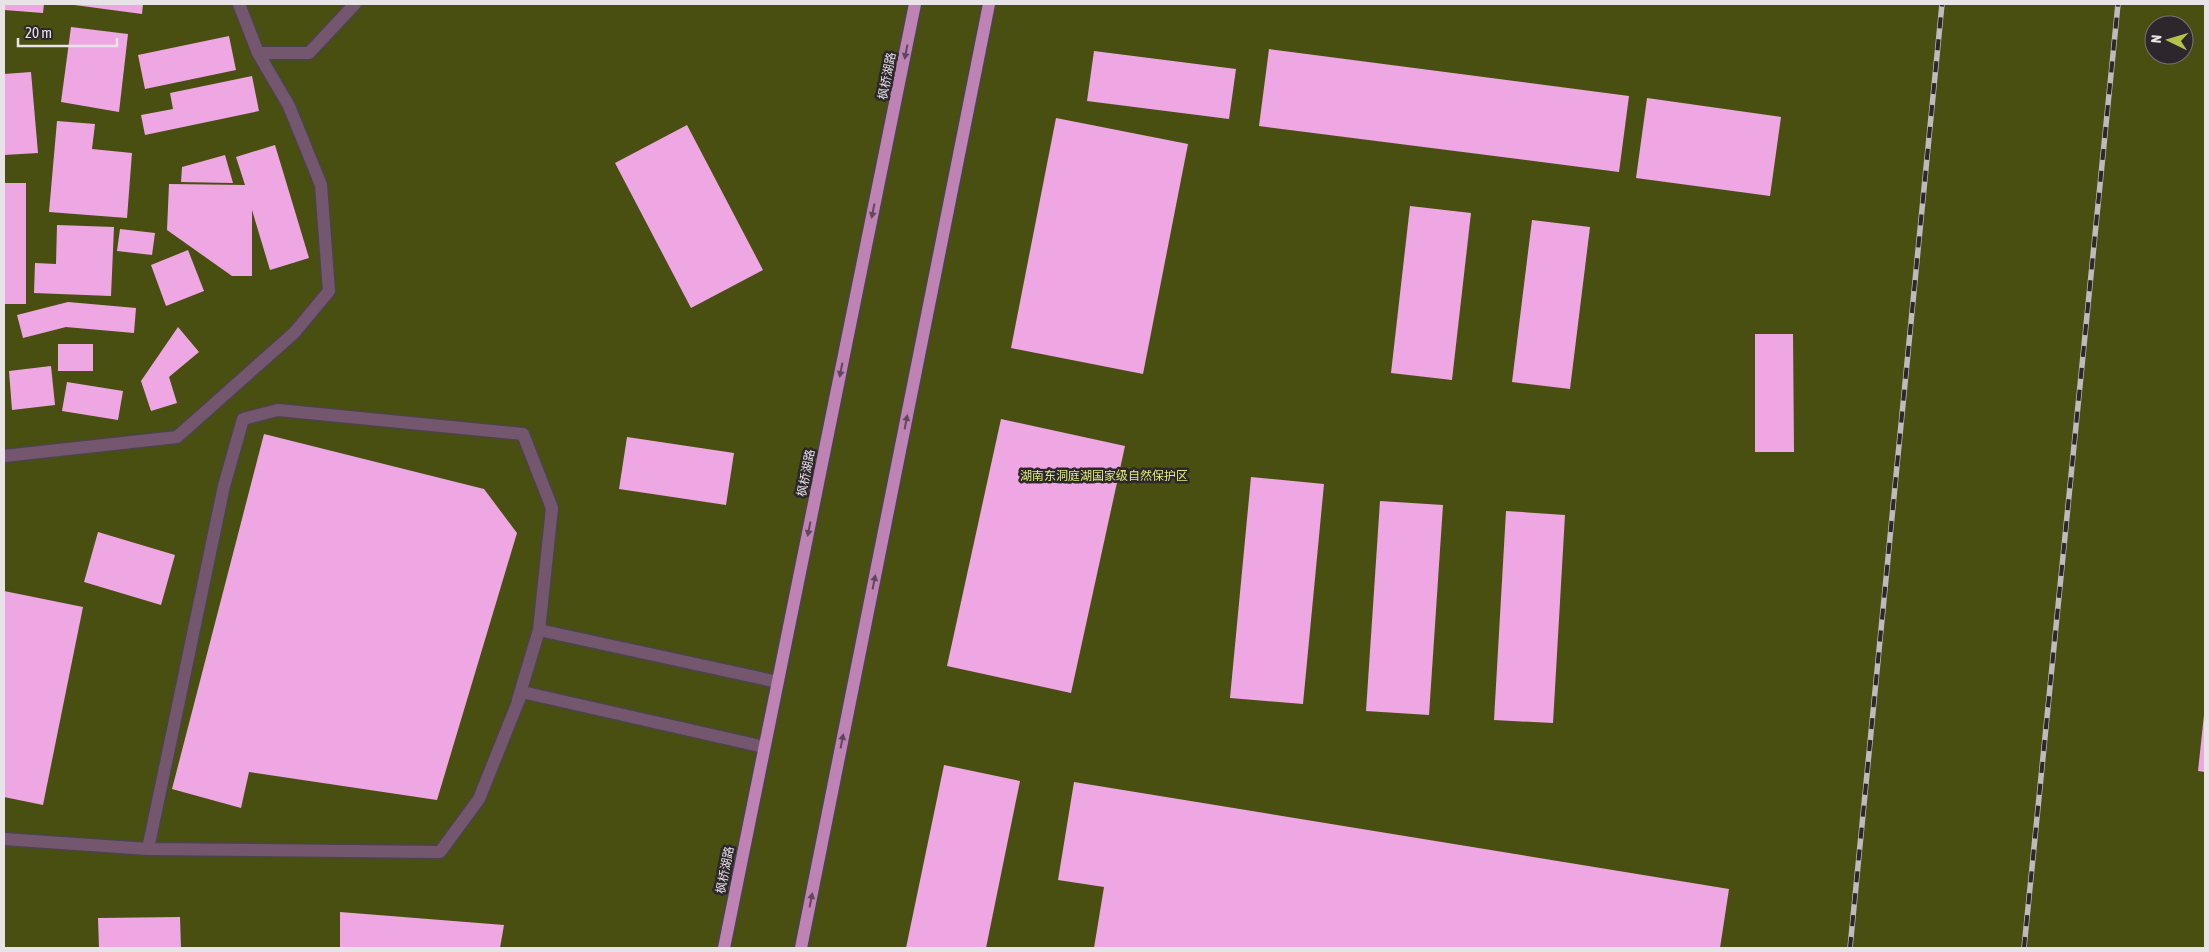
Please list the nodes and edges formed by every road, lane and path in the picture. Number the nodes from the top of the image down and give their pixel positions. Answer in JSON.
{"nodes":[{"id":1,"x":239,"y":4,"type":"edge"},
{"id":2,"x":355,"y":4,"type":"edge"},
{"id":3,"x":915,"y":4,"type":"edge"},
{"id":4,"x":989,"y":4,"type":"edge"},
{"id":5,"x":258,"y":53,"type":"junction"},
{"id":6,"x":4,"y":456,"type":"edge"},
{"id":7,"x":539,"y":630,"type":"junction"},
{"id":8,"x":778,"y":682,"type":"junction"},
{"id":9,"x":518,"y":703,"type":"junction"},
{"id":10,"x":764,"y":747,"type":"junction"},
{"id":11,"x":4,"y":838,"type":"edge"},
{"id":12,"x":148,"y":849,"type":"junction"},
{"id":13,"x":724,"y":948,"type":"edge"},
{"id":14,"x":801,"y":948,"type":"edge"}],
"edges":[{"from":1,"to":5,"type":"street"},
{"from":2,"to":5,"type":"street"},
{"from":3,"to":8,"type":"main road","name":"枫桥湖路","one_way":true},
{"from":14,"to":4,"type":"main road","one_way":true},
{"from":5,"to":6,"type":"street"},
{"from":7,"to":8,"type":"street"},
{"from":7,"to":9,"type":"street"},
{"from":7,"to":12,"type":"street"},
{"from":8,"to":10,"type":"main road","name":"枫桥湖路"},
{"from":9,"to":10,"type":"street"},
{"from":9,"to":12,"type":"street"},
{"from":10,"to":13,"type":"main road","name":"枫桥湖路"},
{"from":11,"to":12,"type":"street"}]}
